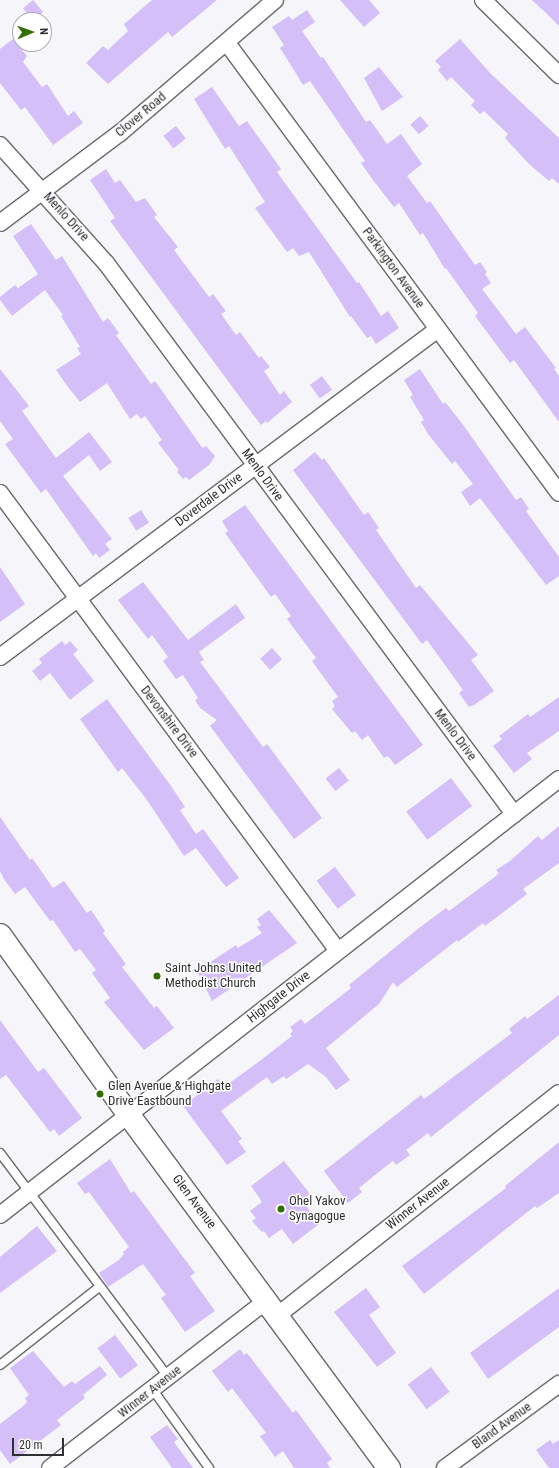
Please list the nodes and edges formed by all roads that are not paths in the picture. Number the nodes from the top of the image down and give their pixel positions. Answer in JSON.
{"nodes":[{"id":1,"x":275,"y":0,"type":"edge"},
{"id":2,"x":483,"y":0,"type":"edge"},
{"id":3,"x":227,"y":43,"type":"junction"},
{"id":4,"x":559,"y":76,"type":"edge"},
{"id":5,"x":0,"y":145,"type":"edge"},
{"id":6,"x":44,"y":192,"type":"junction"},
{"id":7,"x":0,"y":223,"type":"edge"},
{"id":8,"x":438,"y":329,"type":"junction"},
{"id":9,"x":255,"y":466,"type":"junction"},
{"id":10,"x":0,"y":493,"type":"edge"},
{"id":11,"x":559,"y":493,"type":"edge"},
{"id":12,"x":78,"y":599,"type":"junction"},
{"id":13,"x":0,"y":657,"type":"edge"},
{"id":14,"x":559,"y":779,"type":"edge"},
{"id":15,"x":514,"y":814,"type":"junction"},
{"id":16,"x":0,"y":935,"type":"edge"},
{"id":17,"x":338,"y":951,"type":"junction"},
{"id":18,"x":559,"y":1093,"type":"edge"},
{"id":19,"x":128,"y":1114,"type":"junction"},
{"id":20,"x":0,"y":1153,"type":"edge"},
{"id":21,"x":29,"y":1192,"type":"junction"},
{"id":22,"x":0,"y":1215,"type":"edge"},
{"id":23,"x":99,"y":1287,"type":"junction"},
{"id":24,"x":272,"y":1307,"type":"junction"},
{"id":25,"x":0,"y":1364,"type":"edge"},
{"id":26,"x":169,"y":1378,"type":"junction"},
{"id":27,"x":559,"y":1384,"type":"edge"},
{"id":28,"x":153,"y":1390,"type":"junction"},
{"id":29,"x":50,"y":1468,"type":"edge"},
{"id":30,"x":209,"y":1468,"type":"edge"},
{"id":31,"x":389,"y":1468,"type":"edge"},
{"id":32,"x":446,"y":1468,"type":"edge"}],
"edges":[{"from":1,"to":3,"type":"street","name":"Clover Road"},
{"from":2,"to":4,"type":"street"},
{"from":3,"to":6,"type":"street","name":"Clover Road"},
{"from":3,"to":8,"type":"street","name":"Parkington Avenue"},
{"from":5,"to":6,"type":"street","name":"Menlo Drive"},
{"from":6,"to":7,"type":"street","name":"Clover Road"},
{"from":6,"to":9,"type":"street","name":"Menlo Drive"},
{"from":8,"to":9,"type":"street","name":"Doverdale Drive"},
{"from":8,"to":11,"type":"street","name":"Parkington Avenue"},
{"from":9,"to":12,"type":"street","name":"Doverdale Drive"},
{"from":9,"to":15,"type":"street","name":"Menlo Drive"},
{"from":10,"to":12,"type":"street","name":"Devonshire Drive"},
{"from":12,"to":13,"type":"street","name":"Doverdale Drive"},
{"from":12,"to":17,"type":"street","name":"Devonshire Drive"},
{"from":14,"to":15,"type":"street","name":"Highgate Drive"},
{"from":15,"to":17,"type":"street","name":"Highgate Drive"},
{"from":16,"to":19,"type":"street","name":"Glen Avenue"},
{"from":17,"to":19,"type":"street","name":"Highgate Drive"},
{"from":18,"to":24,"type":"street","name":"Winner Avenue"},
{"from":19,"to":21,"type":"street","name":"Highgate Drive"},
{"from":19,"to":24,"type":"street","name":"Glen Avenue"},
{"from":20,"to":21,"type":"lane"},
{"from":21,"to":22,"type":"street","name":"Highgate Drive"},
{"from":21,"to":23,"type":"lane"},
{"from":23,"to":25,"type":"lane"},
{"from":23,"to":26,"type":"lane"},
{"from":24,"to":26,"type":"street","name":"Winner Avenue"},
{"from":24,"to":31,"type":"street","name":"Glen Avenue"},
{"from":26,"to":28,"type":"street","name":"Winner Avenue"},
{"from":27,"to":32,"type":"street","name":"Bland Avenue"},
{"from":28,"to":29,"type":"street","name":"Winner Avenue"},
{"from":28,"to":30,"type":"lane"}]}
